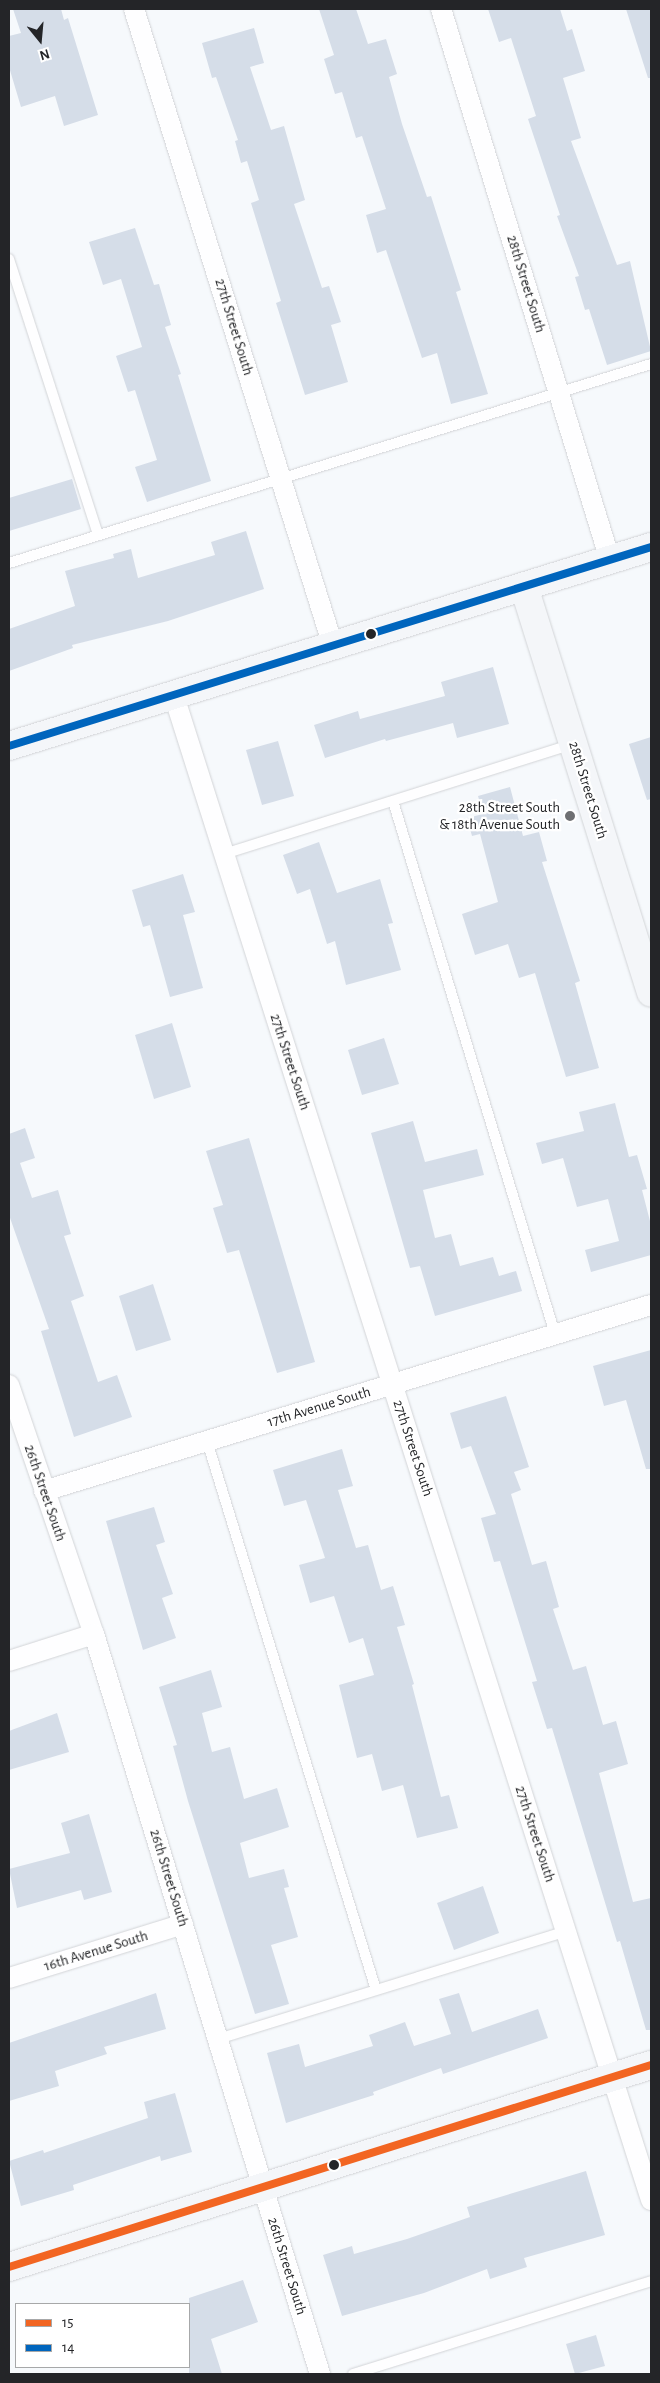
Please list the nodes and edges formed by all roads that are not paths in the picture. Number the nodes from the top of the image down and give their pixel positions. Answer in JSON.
{"nodes":[{"id":1,"x":134,"y":9,"type":"edge"},
{"id":2,"x":441,"y":9,"type":"edge"},
{"id":3,"x":9,"y":260,"type":"edge"},
{"id":4,"x":651,"y":364,"type":"edge"},
{"id":5,"x":559,"y":392,"type":"junction"},
{"id":6,"x":281,"y":478,"type":"junction"},
{"id":7,"x":98,"y":535,"type":"junction"},
{"id":8,"x":651,"y":548,"type":"edge"},
{"id":9,"x":610,"y":560,"type":"junction"},
{"id":10,"x":9,"y":563,"type":"edge"},
{"id":11,"x":524,"y":588,"type":"junction"},
{"id":12,"x":333,"y":646,"type":"junction"},
{"id":13,"x":174,"y":696,"type":"junction"},
{"id":14,"x":573,"y":744,"type":"junction"},
{"id":15,"x":9,"y":746,"type":"edge"},
{"id":16,"x":393,"y":801,"type":"junction"},
{"id":17,"x":224,"y":854,"type":"junction"},
{"id":18,"x":651,"y":993,"type":"edge"},
{"id":19,"x":651,"y":1305,"type":"edge"},
{"id":20,"x":555,"y":1334,"type":"junction"},
{"id":21,"x":392,"y":1384,"type":"junction"},
{"id":22,"x":9,"y":1385,"type":"edge"},
{"id":23,"x":206,"y":1441,"type":"junction"},
{"id":24,"x":44,"y":1491,"type":"junction"},
{"id":25,"x":94,"y":1634,"type":"junction"},
{"id":26,"x":9,"y":1661,"type":"edge"},
{"id":27,"x":183,"y":1924,"type":"junction"},
{"id":28,"x":566,"y":1932,"type":"junction"},
{"id":29,"x":9,"y":1978,"type":"edge"},
{"id":30,"x":376,"y":1990,"type":"junction"},
{"id":31,"x":218,"y":2039,"type":"junction"},
{"id":32,"x":651,"y":2065,"type":"edge"},
{"id":33,"x":612,"y":2078,"type":"junction"},
{"id":34,"x":263,"y":2187,"type":"junction"},
{"id":35,"x":651,"y":2200,"type":"edge"},
{"id":36,"x":9,"y":2267,"type":"edge"},
{"id":37,"x":651,"y":2281,"type":"edge"},
{"id":38,"x":320,"y":2374,"type":"edge"},
{"id":39,"x":353,"y":2374,"type":"edge"}],
"edges":[{"from":1,"to":6,"type":"street","name":"27th Street South"},
{"from":2,"to":5,"type":"street","name":"28th Street South"},
{"from":3,"to":7,"type":"lane"},
{"from":4,"to":5,"type":"lane"},
{"from":5,"to":6,"type":"lane"},
{"from":5,"to":9,"type":"street","name":"28th Street South"},
{"from":6,"to":7,"type":"lane"},
{"from":6,"to":12,"type":"street","name":"27th Street South"},
{"from":7,"to":10,"type":"lane"},
{"from":8,"to":9,"type":"street"},
{"from":9,"to":11,"type":"street"},
{"from":11,"to":12,"type":"street"},
{"from":11,"to":14,"type":"street","name":"28th Street South"},
{"from":12,"to":13,"type":"street"},
{"from":13,"to":15,"type":"street"},
{"from":13,"to":17,"type":"street","name":"27th Street South"},
{"from":14,"to":16,"type":"lane"},
{"from":14,"to":18,"type":"street","name":"28th Street South"},
{"from":16,"to":17,"type":"lane"},
{"from":16,"to":20,"type":"lane"},
{"from":17,"to":21,"type":"street","name":"27th Street South"},
{"from":19,"to":20,"type":"street","name":"17th Avenue South"},
{"from":20,"to":21,"type":"street","name":"17th Avenue South"},
{"from":21,"to":23,"type":"street","name":"17th Avenue South"},
{"from":21,"to":28,"type":"street","name":"27th Street South"},
{"from":22,"to":24,"type":"street","name":"26th Street South"},
{"from":23,"to":24,"type":"street","name":"17th Avenue South"},
{"from":23,"to":30,"type":"lane"},
{"from":24,"to":25,"type":"street","name":"26th Street South"},
{"from":25,"to":26,"type":"street"},
{"from":25,"to":27,"type":"street","name":"26th Street South"},
{"from":27,"to":29,"type":"street","name":"16th Avenue South"},
{"from":27,"to":31,"type":"street","name":"26th Street South"},
{"from":28,"to":30,"type":"lane"},
{"from":28,"to":33,"type":"street","name":"27th Street South"},
{"from":30,"to":31,"type":"lane"},
{"from":31,"to":34,"type":"street","name":"26th Street South"},
{"from":32,"to":33,"type":"street"},
{"from":33,"to":34,"type":"street"},
{"from":33,"to":35,"type":"street","name":"27th Street South"},
{"from":34,"to":36,"type":"street"},
{"from":34,"to":38,"type":"street","name":"26th Street South"},
{"from":37,"to":39,"type":"lane"}]}
